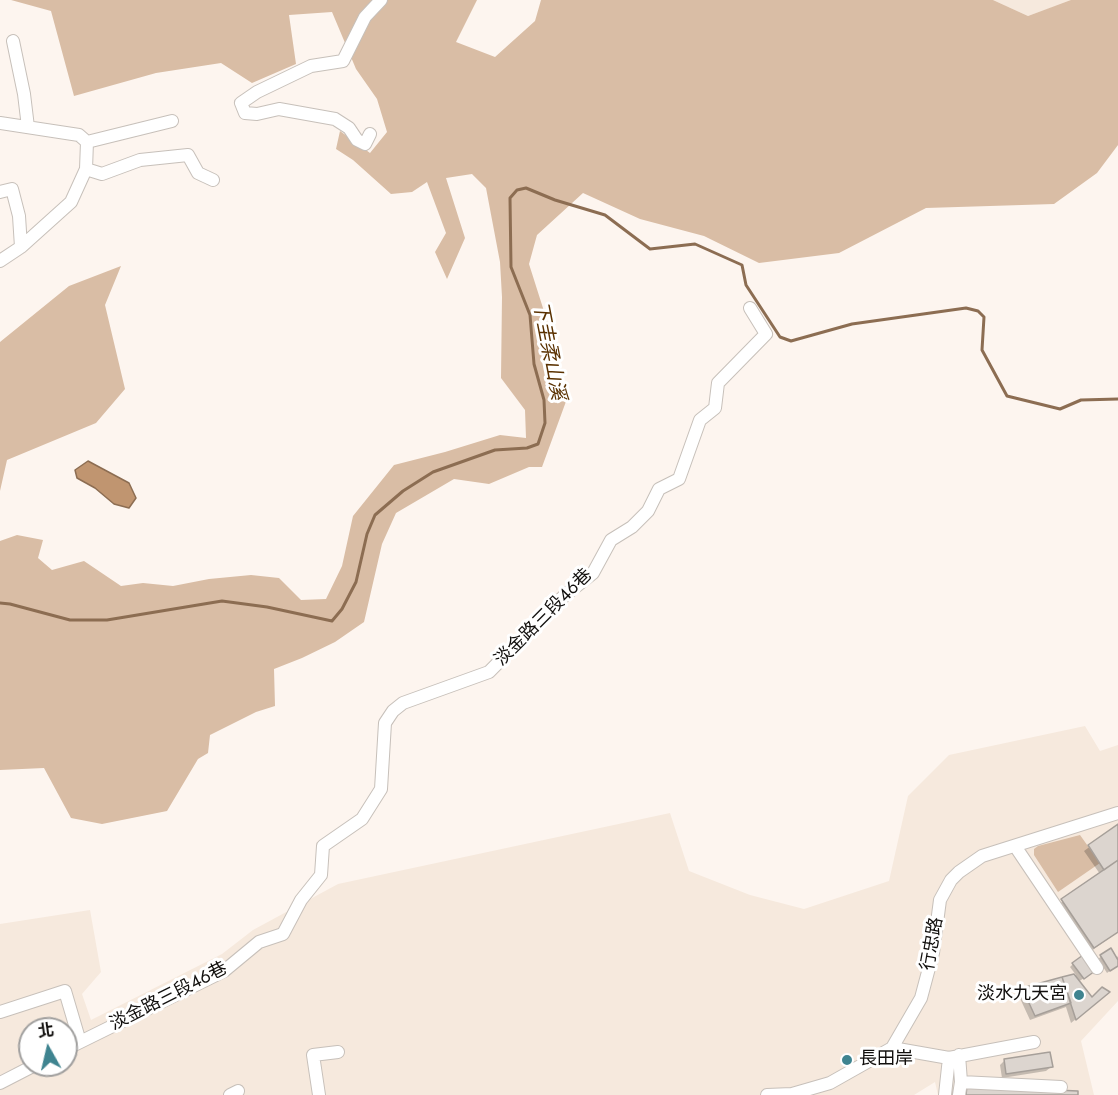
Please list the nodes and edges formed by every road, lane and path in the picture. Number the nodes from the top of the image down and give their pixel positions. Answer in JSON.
{"nodes":[{"id":1,"x":381,"y":0,"type":"edge"},
{"id":2,"x":13,"y":41,"type":"dead end"},
{"id":3,"x":172,"y":121,"type":"dead end"},
{"id":4,"x":0,"y":123,"type":"edge"},
{"id":5,"x":28,"y":127,"type":"junction"},
{"id":6,"x":370,"y":134,"type":"dead end"},
{"id":7,"x":87,"y":142,"type":"junction"},
{"id":8,"x":86,"y":169,"type":"junction"},
{"id":9,"x":213,"y":180,"type":"dead end"},
{"id":10,"x":0,"y":192,"type":"edge"},
{"id":11,"x":21,"y":247,"type":"junction"},
{"id":12,"x":0,"y":261,"type":"edge"},
{"id":13,"x":750,"y":308,"type":"dead end"},
{"id":14,"x":1118,"y":813,"type":"edge"},
{"id":15,"x":1015,"y":846,"type":"junction"},
{"id":16,"x":1097,"y":968,"type":"dead end"},
{"id":17,"x":0,"y":1012,"type":"edge"},
{"id":18,"x":80,"y":1042,"type":"joint"},
{"id":19,"x":1034,"y":1042,"type":"dead end"},
{"id":20,"x":892,"y":1048,"type":"junction"},
{"id":21,"x":338,"y":1052,"type":"dead end"},
{"id":22,"x":954,"y":1056,"type":"junction"},
{"id":23,"x":18,"y":1074,"type":"edge"},
{"id":24,"x":0,"y":1083,"type":"edge"},
{"id":25,"x":1061,"y":1087,"type":"dead end"},
{"id":26,"x":960,"y":1089,"type":"edge"},
{"id":27,"x":319,"y":1095,"type":"edge"},
{"id":28,"x":767,"y":1095,"type":"edge"},
{"id":29,"x":945,"y":1095,"type":"edge"}],
"edges":[{"from":1,"to":6,"type":"street"},
{"from":2,"to":5,"type":"street"},
{"from":3,"to":7,"type":"street"},
{"from":4,"to":5,"type":"street"},
{"from":5,"to":7,"type":"street"},
{"from":7,"to":8,"type":"street"},
{"from":8,"to":9,"type":"street"},
{"from":8,"to":11,"type":"street"},
{"from":10,"to":11,"type":"street"},
{"from":11,"to":12,"type":"street"},
{"from":13,"to":18,"type":"street","name":"淡金路三段46巷"},
{"from":14,"to":15,"type":"street","name":"行忠路"},
{"from":15,"to":16,"type":"street"},
{"from":15,"to":20,"type":"street","name":"行忠路"},
{"from":17,"to":18,"type":"street"},
{"from":19,"to":22,"type":"street"},
{"from":20,"to":22,"type":"street"},
{"from":20,"to":28,"type":"street"},
{"from":21,"to":27,"type":"street"},
{"from":22,"to":26,"type":"street"},
{"from":22,"to":29,"type":"street"},
{"from":23,"to":24,"type":"street"},
{"from":25,"to":26,"type":"street"}]}
